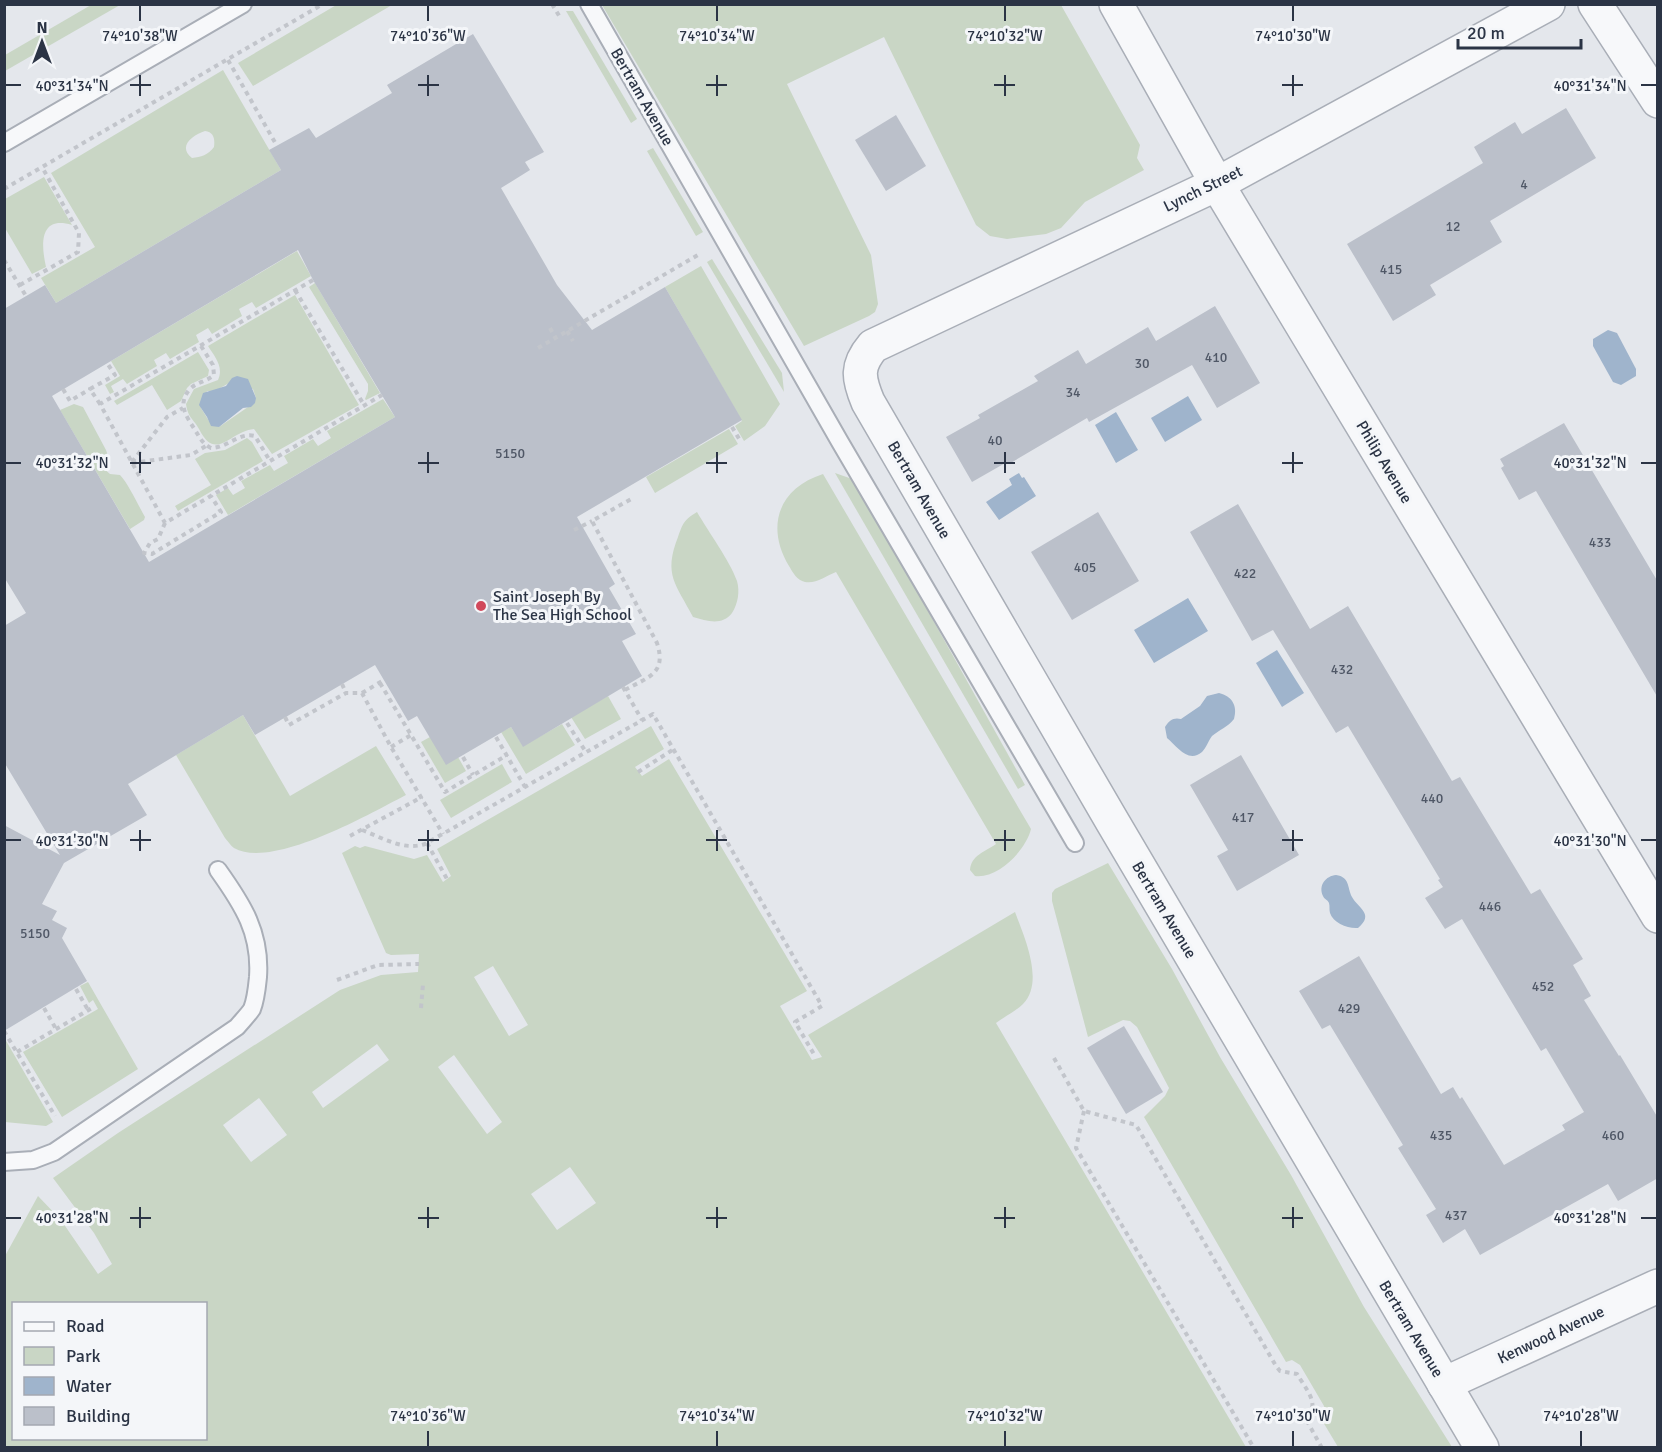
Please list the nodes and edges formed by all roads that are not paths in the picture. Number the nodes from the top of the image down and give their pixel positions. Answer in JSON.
{"nodes":[{"id":1,"x":243,"y":4,"type":"edge"},
{"id":2,"x":589,"y":4,"type":"edge"},
{"id":3,"x":1116,"y":4,"type":"edge"},
{"id":4,"x":1548,"y":4,"type":"edge"},
{"id":5,"x":1595,"y":4,"type":"edge"},
{"id":6,"x":1658,"y":101,"type":"edge"},
{"id":7,"x":4,"y":143,"type":"edge"},
{"id":8,"x":1217,"y":184,"type":"junction"},
{"id":9,"x":860,"y":368,"type":"joint"},
{"id":10,"x":1075,"y":843,"type":"dead end"},
{"id":11,"x":218,"y":870,"type":"dead end"},
{"id":12,"x":1658,"y":916,"type":"edge"},
{"id":13,"x":4,"y":1162,"type":"edge"},
{"id":14,"x":1658,"y":1286,"type":"edge"},
{"id":15,"x":1444,"y":1384,"type":"junction"},
{"id":16,"x":1482,"y":1448,"type":"edge"}],
"edges":[{"from":1,"to":7,"type":"lane"},
{"from":2,"to":10,"type":"lane","name":"Bertram Avenue"},
{"from":3,"to":8,"type":"street","name":"Philip Avenue"},
{"from":4,"to":8,"type":"street","name":"Lynch Street"},
{"from":5,"to":6,"type":"street"},
{"from":8,"to":9,"type":"street","name":"Lynch Street"},
{"from":8,"to":12,"type":"street","name":"Philip Avenue"},
{"from":9,"to":15,"type":"street","name":"Bertram Avenue"},
{"from":11,"to":13,"type":"lane"},
{"from":14,"to":15,"type":"street","name":"Kenwood Avenue"},
{"from":15,"to":16,"type":"street","name":"Bertram Avenue"}]}
